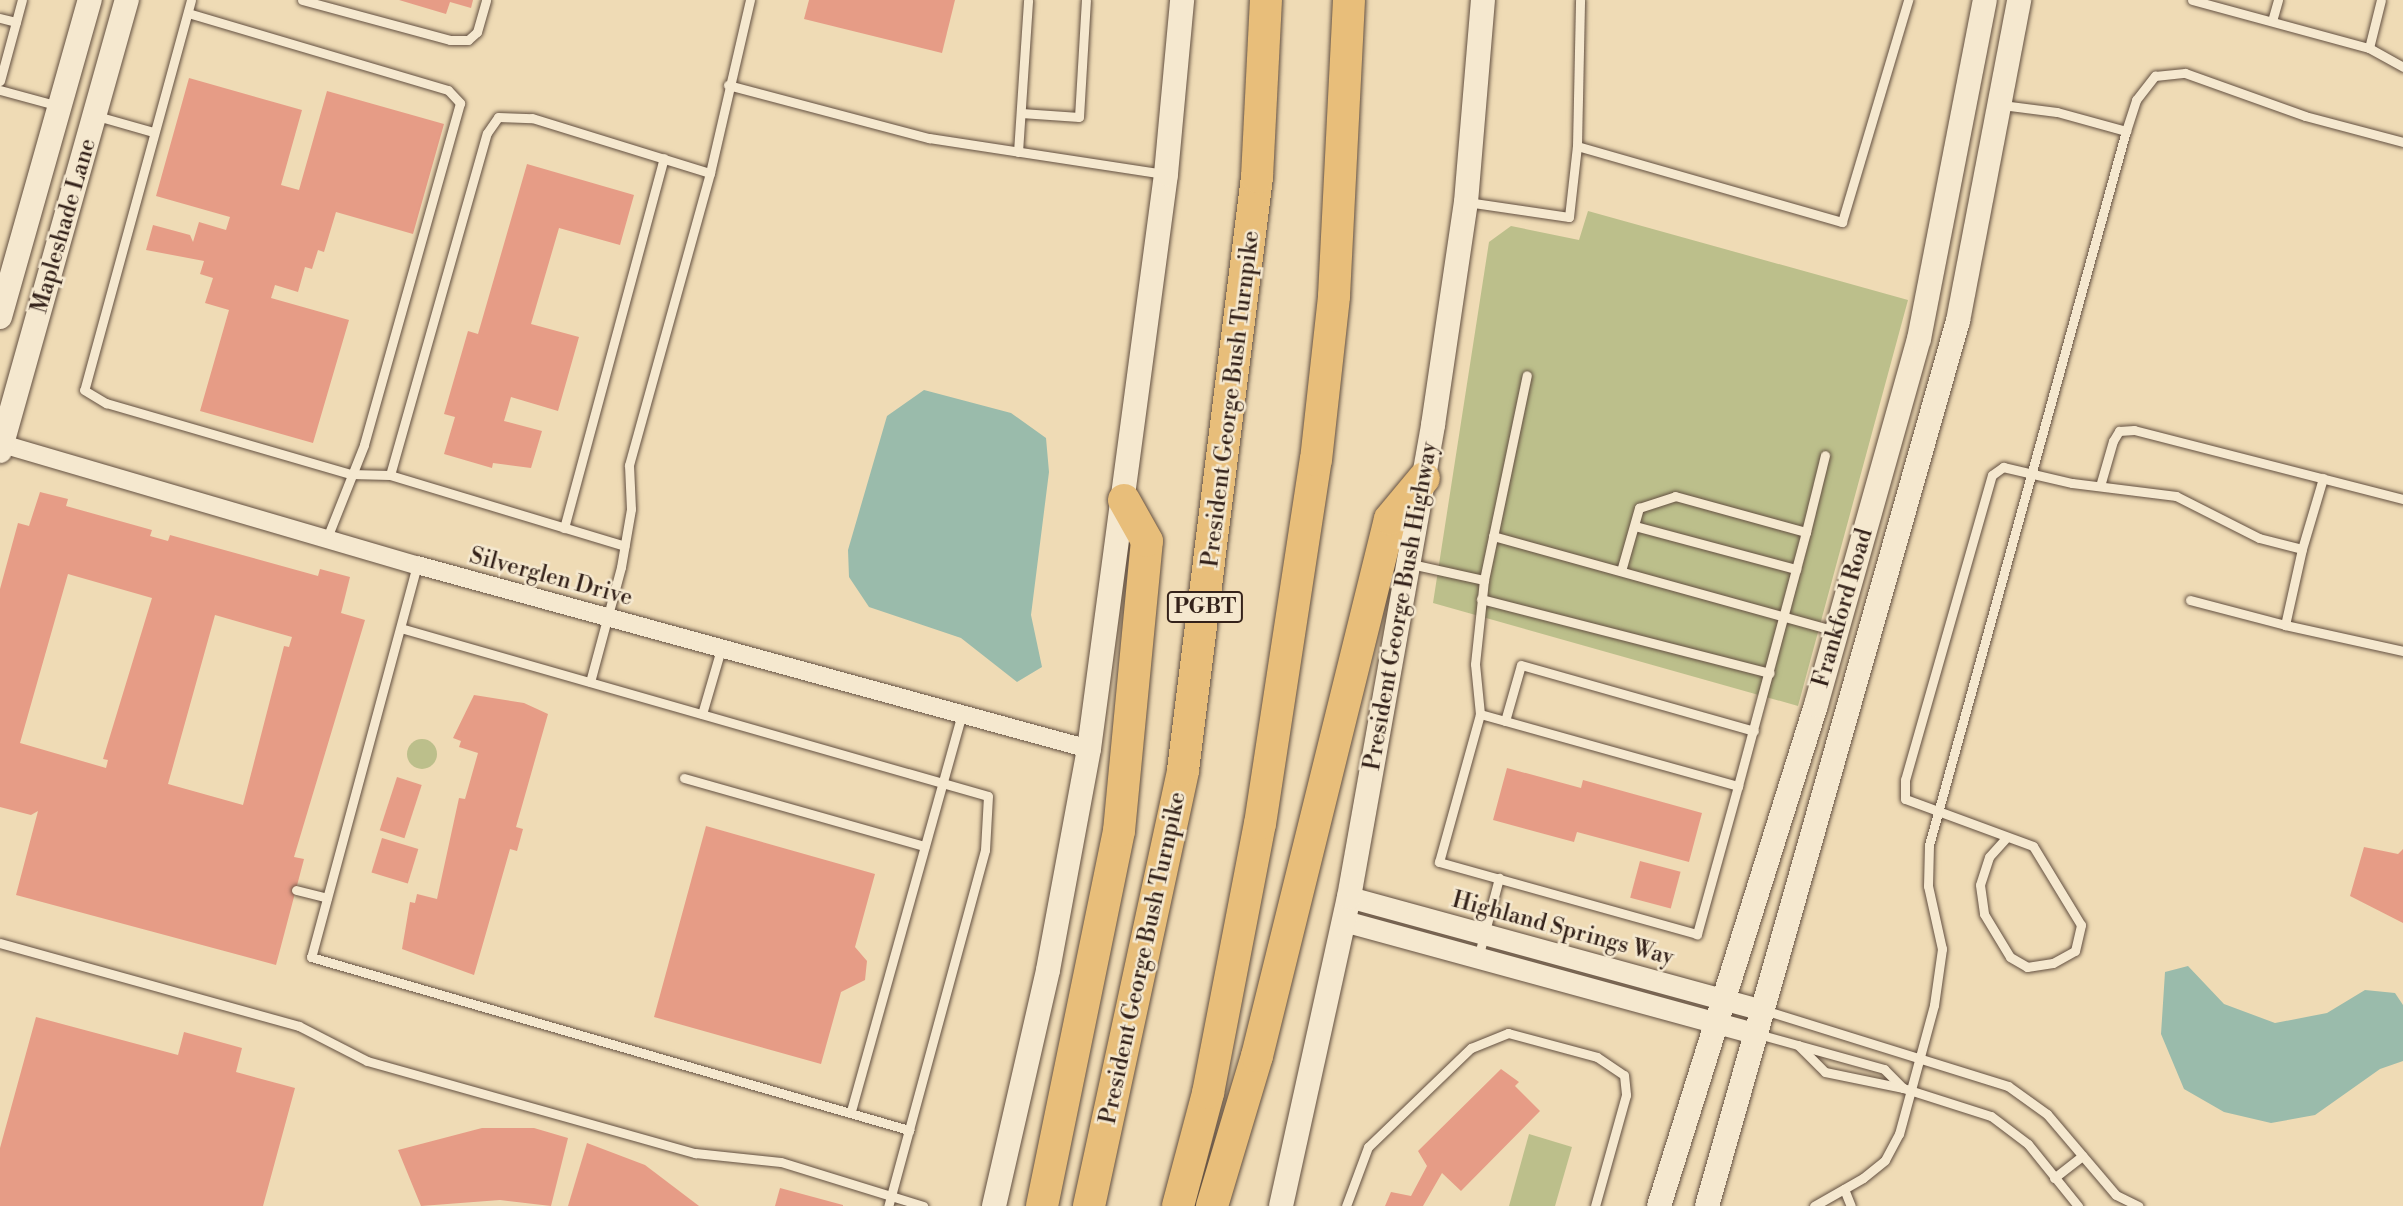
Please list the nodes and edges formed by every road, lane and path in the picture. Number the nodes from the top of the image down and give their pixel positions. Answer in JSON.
{"nodes":[{"id":1,"x":22,"y":0,"type":"edge"},
{"id":2,"x":90,"y":0,"type":"edge"},
{"id":3,"x":127,"y":0,"type":"edge"},
{"id":4,"x":191,"y":0,"type":"edge"},
{"id":5,"x":302,"y":0,"type":"edge"},
{"id":6,"x":486,"y":0,"type":"edge"},
{"id":7,"x":750,"y":0,"type":"edge"},
{"id":8,"x":1028,"y":0,"type":"edge"},
{"id":9,"x":1086,"y":0,"type":"edge"},
{"id":10,"x":1182,"y":0,"type":"edge"},
{"id":11,"x":1266,"y":0,"type":"edge"},
{"id":12,"x":1349,"y":0,"type":"edge"},
{"id":13,"x":1482,"y":0,"type":"edge"},
{"id":14,"x":1580,"y":0,"type":"edge"},
{"id":15,"x":1908,"y":0,"type":"edge"},
{"id":16,"x":1985,"y":0,"type":"edge"},
{"id":17,"x":2020,"y":0,"type":"edge"},
{"id":18,"x":2192,"y":0,"type":"edge"},
{"id":19,"x":2278,"y":0,"type":"edge"},
{"id":20,"x":2381,"y":0,"type":"edge"},
{"id":21,"x":188,"y":13,"type":"junction"},
{"id":22,"x":0,"y":18,"type":"edge"},
{"id":23,"x":16,"y":22,"type":"junction"},
{"id":24,"x":2272,"y":22,"type":"junction"},
{"id":25,"x":2369,"y":48,"type":"junction"},
{"id":26,"x":2403,"y":66,"type":"edge"},
{"id":27,"x":0,"y":81,"type":"edge"},
{"id":28,"x":728,"y":85,"type":"junction"},
{"id":29,"x":0,"y":90,"type":"edge"},
{"id":30,"x":1996,"y":104,"type":"junction"},
{"id":31,"x":60,"y":106,"type":"junction"},
{"id":32,"x":1021,"y":113,"type":"junction"},
{"id":33,"x":95,"y":115,"type":"junction"},
{"id":34,"x":2126,"y":131,"type":"junction"},
{"id":35,"x":153,"y":132,"type":"junction"},
{"id":36,"x":2403,"y":142,"type":"edge"},
{"id":37,"x":1577,"y":146,"type":"junction"},
{"id":38,"x":1018,"y":152,"type":"junction"},
{"id":39,"x":664,"y":158,"type":"junction"},
{"id":40,"x":710,"y":173,"type":"junction"},
{"id":41,"x":1166,"y":174,"type":"junction"},
{"id":42,"x":1466,"y":202,"type":"junction"},
{"id":43,"x":1,"y":309,"type":"edge"},
{"id":44,"x":1527,"y":375,"type":"dead end"},
{"id":45,"x":1,"y":446,"type":"edge"},
{"id":46,"x":1825,"y":455,"type":"dead end"},
{"id":47,"x":2031,"y":473,"type":"junction"},
{"id":48,"x":350,"y":474,"type":"junction"},
{"id":49,"x":390,"y":475,"type":"junction"},
{"id":50,"x":1424,"y":478,"type":"junction"},
{"id":51,"x":2323,"y":478,"type":"junction"},
{"id":52,"x":2100,"y":486,"type":"junction"},
{"id":53,"x":2403,"y":499,"type":"edge"},
{"id":54,"x":1124,"y":500,"type":"junction"},
{"id":55,"x":1634,"y":526,"type":"junction"},
{"id":56,"x":564,"y":528,"type":"junction"},
{"id":57,"x":1806,"y":532,"type":"junction"},
{"id":58,"x":1493,"y":536,"type":"junction"},
{"id":59,"x":327,"y":538,"type":"junction"},
{"id":60,"x":625,"y":546,"type":"junction"},
{"id":61,"x":2302,"y":549,"type":"junction"},
{"id":62,"x":1409,"y":564,"type":"junction"},
{"id":63,"x":417,"y":565,"type":"junction"},
{"id":64,"x":1796,"y":569,"type":"junction"},
{"id":65,"x":1621,"y":571,"type":"junction"},
{"id":66,"x":1484,"y":580,"type":"junction"},
{"id":67,"x":1482,"y":599,"type":"junction"},
{"id":68,"x":2190,"y":600,"type":"dead end"},
{"id":69,"x":607,"y":617,"type":"junction"},
{"id":70,"x":1784,"y":617,"type":"junction"},
{"id":71,"x":2285,"y":625,"type":"junction"},
{"id":72,"x":404,"y":629,"type":"junction"},
{"id":73,"x":1837,"y":631,"type":"junction"},
{"id":74,"x":721,"y":649,"type":"junction"},
{"id":75,"x":2403,"y":651,"type":"edge"},
{"id":76,"x":1770,"y":673,"type":"junction"},
{"id":77,"x":590,"y":682,"type":"junction"},
{"id":78,"x":702,"y":714,"type":"junction"},
{"id":79,"x":1480,"y":714,"type":"junction"},
{"id":80,"x":961,"y":716,"type":"junction"},
{"id":81,"x":1505,"y":721,"type":"junction"},
{"id":82,"x":1754,"y":731,"type":"junction"},
{"id":83,"x":1089,"y":748,"type":"junction"},
{"id":84,"x":684,"y":778,"type":"dead end"},
{"id":85,"x":943,"y":783,"type":"junction"},
{"id":86,"x":1738,"y":786,"type":"junction"},
{"id":87,"x":1938,"y":814,"type":"junction"},
{"id":88,"x":2006,"y":838,"type":"junction"},
{"id":89,"x":925,"y":846,"type":"junction"},
{"id":90,"x":1499,"y":878,"type":"junction"},
{"id":91,"x":296,"y":890,"type":"dead end"},
{"id":92,"x":327,"y":898,"type":"junction"},
{"id":93,"x":1346,"y":909,"type":"junction"},
{"id":94,"x":1484,"y":934,"type":"junction"},
{"id":95,"x":0,"y":943,"type":"edge"},
{"id":96,"x":1478,"y":958,"type":"junction"},
{"id":97,"x":1723,"y":1012,"type":"junction"},
{"id":98,"x":1760,"y":1022,"type":"junction"},
{"id":99,"x":1798,"y":1045,"type":"junction"},
{"id":100,"x":1918,"y":1055,"type":"junction"},
{"id":101,"x":1906,"y":1089,"type":"junction"},
{"id":102,"x":851,"y":1111,"type":"junction"},
{"id":103,"x":909,"y":1130,"type":"junction"},
{"id":104,"x":2082,"y":1156,"type":"junction"},
{"id":105,"x":2053,"y":1178,"type":"junction"},
{"id":106,"x":1844,"y":1189,"type":"junction"},
{"id":107,"x":890,"y":1202,"type":"edge"},
{"id":108,"x":923,"y":1206,"type":"edge"},
{"id":109,"x":994,"y":1206,"type":"edge"},
{"id":110,"x":1042,"y":1206,"type":"edge"},
{"id":111,"x":1089,"y":1206,"type":"edge"},
{"id":112,"x":1178,"y":1206,"type":"edge"},
{"id":113,"x":1212,"y":1206,"type":"edge"},
{"id":114,"x":1281,"y":1206,"type":"edge"},
{"id":115,"x":1346,"y":1206,"type":"edge"},
{"id":116,"x":1595,"y":1206,"type":"edge"},
{"id":117,"x":1659,"y":1206,"type":"edge"},
{"id":118,"x":1707,"y":1206,"type":"edge"},
{"id":119,"x":1814,"y":1206,"type":"edge"},
{"id":120,"x":1851,"y":1206,"type":"edge"},
{"id":121,"x":2078,"y":1206,"type":"edge"},
{"id":122,"x":2138,"y":1206,"type":"edge"}],
"edges":[{"from":1,"to":23,"type":"lane"},
{"from":2,"to":31,"type":"main road","name":"Mapleshade Lane"},
{"from":3,"to":33,"type":"main road","name":"Mapleshade Lane"},
{"from":4,"to":21,"type":"lane"},
{"from":5,"to":6,"type":"lane"},
{"from":7,"to":28,"type":"lane"},
{"from":8,"to":32,"type":"lane"},
{"from":9,"to":32,"type":"lane"},
{"from":10,"to":41,"type":"main road"},
{"from":11,"to":111,"type":"highway","name":"President George Bush Turnpike","number":"PGBT"},
{"from":12,"to":112,"type":"highway"},
{"from":13,"to":42,"type":"main road","name":"President George Bush Highway"},
{"from":14,"to":37,"type":"lane"},
{"from":15,"to":37,"type":"lane"},
{"from":16,"to":73,"type":"main road","name":"Frankford Road"},
{"from":17,"to":30,"type":"main road","name":"Frankford Road"},
{"from":18,"to":24,"type":"lane"},
{"from":19,"to":24,"type":"lane"},
{"from":20,"to":25,"type":"lane"},
{"from":21,"to":35,"type":"lane"},
{"from":21,"to":48,"type":"lane"},
{"from":22,"to":23,"type":"lane"},
{"from":23,"to":27,"type":"lane"},
{"from":24,"to":25,"type":"lane"},
{"from":25,"to":26,"type":"lane"},
{"from":28,"to":38,"type":"lane"},
{"from":28,"to":40,"type":"lane"},
{"from":29,"to":31,"type":"lane"},
{"from":30,"to":34,"type":"lane"},
{"from":30,"to":98,"type":"main road","name":"Frankford Road"},
{"from":31,"to":33,"type":"main road"},
{"from":31,"to":43,"type":"main road","name":"Mapleshade Lane"},
{"from":32,"to":38,"type":"lane"},
{"from":33,"to":35,"type":"lane"},
{"from":33,"to":45,"type":"main road","name":"Mapleshade Lane"},
{"from":34,"to":36,"type":"lane"},
{"from":34,"to":47,"type":"lane"},
{"from":35,"to":48,"type":"lane"},
{"from":37,"to":42,"type":"lane"},
{"from":38,"to":41,"type":"lane"},
{"from":39,"to":40,"type":"lane"},
{"from":39,"to":49,"type":"lane"},
{"from":39,"to":56,"type":"lane"},
{"from":40,"to":60,"type":"lane"},
{"from":41,"to":54,"type":"main road"},
{"from":42,"to":50,"type":"main road","name":"President George Bush Highway"},
{"from":44,"to":58,"type":"lane"},
{"from":45,"to":59,"type":"street","name":"Silverglen Drive"},
{"from":46,"to":57,"type":"lane"},
{"from":47,"to":52,"type":"lane"},
{"from":47,"to":87,"type":"lane"},
{"from":47,"to":87,"type":"lane"},
{"from":48,"to":49,"type":"lane"},
{"from":48,"to":59,"type":"lane"},
{"from":49,"to":56,"type":"lane"},
{"from":50,"to":62,"type":"main road","name":"President George Bush Highway"},
{"from":50,"to":113,"type":"highway"},
{"from":51,"to":52,"type":"lane"},
{"from":51,"to":53,"type":"lane"},
{"from":51,"to":61,"type":"lane"},
{"from":52,"to":61,"type":"lane"},
{"from":54,"to":83,"type":"main road"},
{"from":54,"to":110,"type":"highway"},
{"from":55,"to":57,"type":"lane"},
{"from":55,"to":64,"type":"lane"},
{"from":55,"to":65,"type":"lane"},
{"from":56,"to":60,"type":"lane"},
{"from":57,"to":64,"type":"lane"},
{"from":58,"to":65,"type":"lane"},
{"from":58,"to":66,"type":"lane"},
{"from":59,"to":63,"type":"street","name":"Silverglen Drive"},
{"from":60,"to":69,"type":"lane"},
{"from":61,"to":71,"type":"lane"},
{"from":62,"to":66,"type":"lane"},
{"from":62,"to":93,"type":"main road","name":"President George Bush Highway"},
{"from":63,"to":69,"type":"street","name":"Silverglen Drive"},
{"from":63,"to":72,"type":"lane"},
{"from":64,"to":70,"type":"lane"},
{"from":65,"to":70,"type":"lane"},
{"from":66,"to":67,"type":"lane"},
{"from":67,"to":76,"type":"lane"},
{"from":67,"to":79,"type":"lane"},
{"from":68,"to":71,"type":"lane"},
{"from":69,"to":74,"type":"street","name":"Silverglen Drive"},
{"from":69,"to":77,"type":"lane"},
{"from":70,"to":73,"type":"lane"},
{"from":70,"to":76,"type":"lane"},
{"from":71,"to":75,"type":"lane"},
{"from":72,"to":77,"type":"lane"},
{"from":72,"to":92,"type":"lane"},
{"from":73,"to":97,"type":"main road","name":"Frankford Road"},
{"from":74,"to":78,"type":"lane"},
{"from":74,"to":80,"type":"street","name":"Silverglen Drive"},
{"from":76,"to":82,"type":"lane"},
{"from":77,"to":78,"type":"lane"},
{"from":78,"to":85,"type":"lane"},
{"from":79,"to":81,"type":"lane"},
{"from":79,"to":90,"type":"lane"},
{"from":80,"to":83,"type":"street","name":"Silverglen Drive"},
{"from":80,"to":85,"type":"lane"},
{"from":81,"to":82,"type":"lane"},
{"from":81,"to":86,"type":"lane"},
{"from":82,"to":86,"type":"lane"},
{"from":83,"to":109,"type":"main road"},
{"from":84,"to":89,"type":"lane"},
{"from":85,"to":89,"type":"lane"},
{"from":85,"to":103,"type":"lane"},
{"from":86,"to":90,"type":"lane"},
{"from":87,"to":88,"type":"lane"},
{"from":87,"to":100,"type":"lane"},
{"from":88,"to":88,"type":"lane"},
{"from":89,"to":102,"type":"lane"},
{"from":90,"to":94,"type":"lane"},
{"from":91,"to":92,"type":"lane"},
{"from":92,"to":102,"type":"lane"},
{"from":93,"to":94,"type":"street","name":"Highland Springs Way"},
{"from":93,"to":96,"type":"street","name":"Highland Springs Way"},
{"from":93,"to":114,"type":"main road","name":"President George Bush Highway"},
{"from":94,"to":96,"type":"lane"},
{"from":94,"to":97,"type":"street","name":"Highland Springs Way"},
{"from":95,"to":107,"type":"lane"},
{"from":96,"to":97,"type":"street","name":"Highland Springs Way"},
{"from":97,"to":98,"type":"street","name":"Highland Springs Way"},
{"from":97,"to":117,"type":"main road","name":"Frankford Road"},
{"from":98,"to":99,"type":"lane"},
{"from":98,"to":100,"type":"lane"},
{"from":98,"to":118,"type":"main road","name":"Frankford Road"},
{"from":99,"to":101,"type":"lane"},
{"from":99,"to":101,"type":"lane"},
{"from":100,"to":101,"type":"lane"},
{"from":100,"to":104,"type":"lane"},
{"from":101,"to":105,"type":"lane"},
{"from":101,"to":106,"type":"lane"},
{"from":102,"to":103,"type":"lane"},
{"from":103,"to":107,"type":"lane"},
{"from":104,"to":105,"type":"lane"},
{"from":104,"to":122,"type":"lane"},
{"from":105,"to":121,"type":"lane"},
{"from":106,"to":119,"type":"lane"},
{"from":106,"to":120,"type":"lane"},
{"from":107,"to":108,"type":"lane"},
{"from":115,"to":116,"type":"lane"}]}
